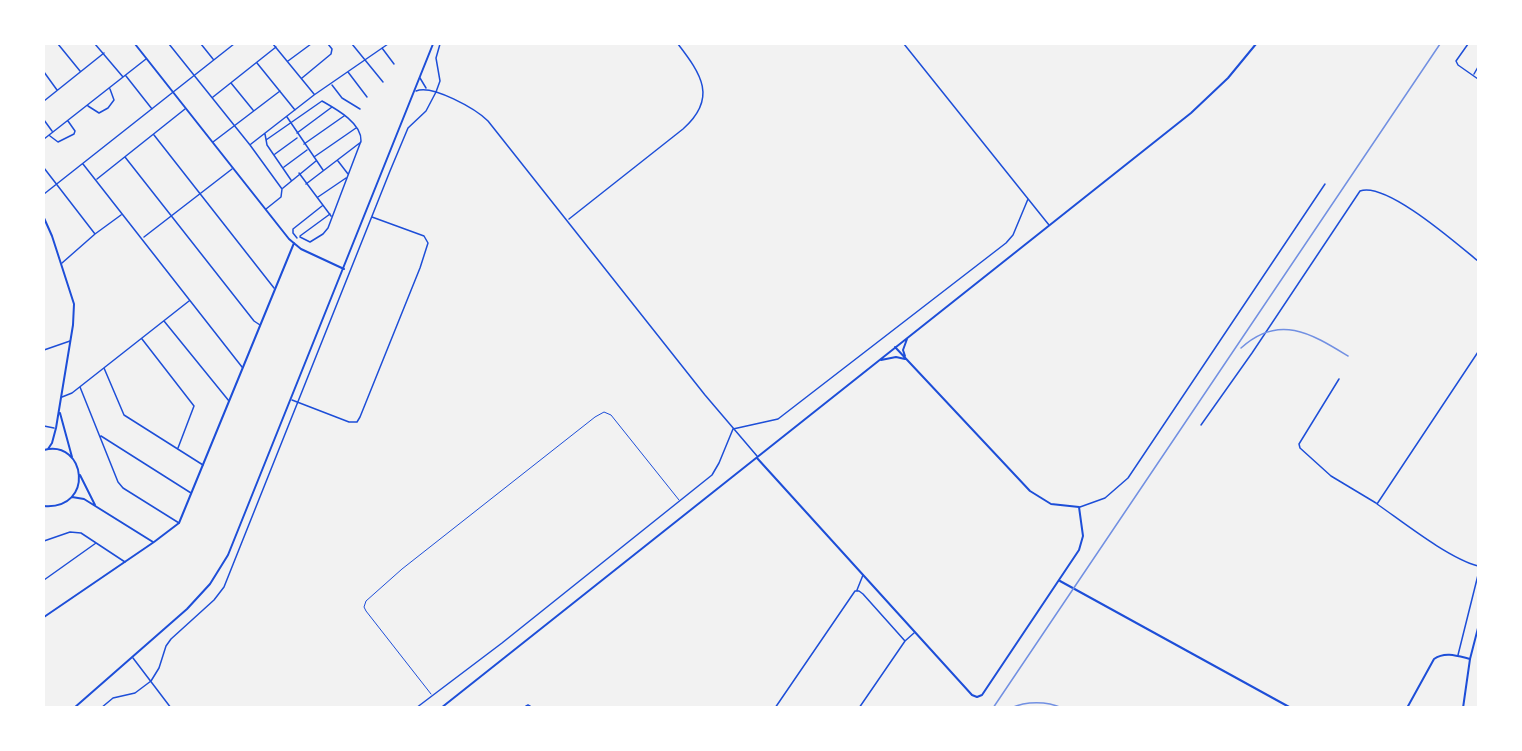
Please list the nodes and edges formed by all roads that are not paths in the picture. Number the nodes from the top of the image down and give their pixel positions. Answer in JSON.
{"nodes":[{"id":1,"x":58,"y":44,"type":"edge"},
{"id":2,"x":95,"y":44,"type":"edge"},
{"id":3,"x":135,"y":44,"type":"edge"},
{"id":4,"x":169,"y":44,"type":"edge"},
{"id":5,"x":201,"y":44,"type":"edge"},
{"id":6,"x":234,"y":44,"type":"edge"},
{"id":7,"x":274,"y":44,"type":"edge"},
{"id":8,"x":311,"y":44,"type":"edge"},
{"id":9,"x":328,"y":44,"type":"edge"},
{"id":10,"x":352,"y":44,"type":"edge"},
{"id":11,"x":388,"y":44,"type":"edge"},
{"id":12,"x":434,"y":44,"type":"edge"},
{"id":13,"x":440,"y":44,"type":"edge"},
{"id":14,"x":678,"y":44,"type":"edge"},
{"id":15,"x":904,"y":44,"type":"edge"},
{"id":16,"x":1256,"y":44,"type":"edge"},
{"id":17,"x":1468,"y":44,"type":"edge"},
{"id":18,"x":276,"y":47,"type":"junction"},
{"id":19,"x":382,"y":48,"type":"junction"},
{"id":20,"x":104,"y":53,"type":"junction"},
{"id":21,"x":146,"y":58,"type":"junction"},
{"id":22,"x":214,"y":60,"type":"junction"},
{"id":23,"x":288,"y":61,"type":"junction"},
{"id":24,"x":366,"y":61,"type":"junction"},
{"id":25,"x":256,"y":62,"type":"junction"},
{"id":26,"x":394,"y":64,"type":"dead end"},
{"id":27,"x":1479,"y":67,"type":"edge"},
{"id":28,"x":44,"y":72,"type":"edge"},
{"id":29,"x":80,"y":72,"type":"junction"},
{"id":30,"x":348,"y":72,"type":"junction"},
{"id":31,"x":194,"y":75,"type":"junction"},
{"id":32,"x":1473,"y":75,"type":"junction"},
{"id":33,"x":124,"y":76,"type":"junction"},
{"id":34,"x":301,"y":78,"type":"junction"},
{"id":35,"x":420,"y":78,"type":"junction"},
{"id":36,"x":1479,"y":79,"type":"edge"},
{"id":37,"x":383,"y":82,"type":"dead end"},
{"id":38,"x":231,"y":83,"type":"junction"},
{"id":39,"x":331,"y":84,"type":"junction"},
{"id":40,"x":109,"y":88,"type":"junction"},
{"id":41,"x":427,"y":89,"type":"junction"},
{"id":42,"x":57,"y":90,"type":"junction"},
{"id":43,"x":280,"y":91,"type":"junction"},
{"id":44,"x":414,"y":92,"type":"junction"},
{"id":45,"x":436,"y":92,"type":"junction"},
{"id":46,"x":173,"y":93,"type":"junction"},
{"id":47,"x":314,"y":94,"type":"junction"},
{"id":48,"x":367,"y":97,"type":"dead end"},
{"id":49,"x":212,"y":98,"type":"junction"},
{"id":50,"x":44,"y":101,"type":"edge"},
{"id":51,"x":88,"y":105,"type":"junction"},
{"id":52,"x":333,"y":107,"type":"junction"},
{"id":53,"x":152,"y":109,"type":"junction"},
{"id":54,"x":186,"y":109,"type":"junction"},
{"id":55,"x":360,"y":109,"type":"dead end"},
{"id":56,"x":295,"y":110,"type":"junction"},
{"id":57,"x":253,"y":111,"type":"junction"},
{"id":58,"x":344,"y":115,"type":"junction"},
{"id":59,"x":286,"y":117,"type":"junction"},
{"id":60,"x":44,"y":120,"type":"edge"},
{"id":61,"x":68,"y":120,"type":"junction"},
{"id":62,"x":290,"y":123,"type":"junction"},
{"id":63,"x":234,"y":126,"type":"junction"},
{"id":64,"x":356,"y":128,"type":"junction"},
{"id":65,"x":53,"y":132,"type":"junction"},
{"id":66,"x":297,"y":133,"type":"junction"},
{"id":67,"x":49,"y":134,"type":"junction"},
{"id":68,"x":265,"y":134,"type":"junction"},
{"id":69,"x":154,"y":135,"type":"junction"},
{"id":70,"x":299,"y":137,"type":"junction"},
{"id":71,"x":44,"y":139,"type":"edge"},
{"id":72,"x":266,"y":140,"type":"junction"},
{"id":73,"x":361,"y":141,"type":"junction"},
{"id":74,"x":213,"y":143,"type":"junction"},
{"id":75,"x":304,"y":144,"type":"junction"},
{"id":76,"x":250,"y":145,"type":"junction"},
{"id":77,"x":308,"y":150,"type":"junction"},
{"id":78,"x":274,"y":155,"type":"junction"},
{"id":79,"x":125,"y":157,"type":"junction"},
{"id":80,"x":314,"y":158,"type":"junction"},
{"id":81,"x":316,"y":160,"type":"junction"},
{"id":82,"x":337,"y":160,"type":"junction"},
{"id":83,"x":83,"y":164,"type":"junction"},
{"id":84,"x":44,"y":168,"type":"edge"},
{"id":85,"x":233,"y":168,"type":"junction"},
{"id":86,"x":283,"y":168,"type":"junction"},
{"id":87,"x":324,"y":171,"type":"junction"},
{"id":88,"x":299,"y":173,"type":"junction"},
{"id":89,"x":348,"y":176,"type":"junction"},
{"id":90,"x":96,"y":180,"type":"junction"},
{"id":91,"x":291,"y":180,"type":"junction"},
{"id":92,"x":306,"y":184,"type":"junction"},
{"id":93,"x":1325,"y":184,"type":"dead end"},
{"id":94,"x":56,"y":185,"type":"junction"},
{"id":95,"x":282,"y":189,"type":"junction"},
{"id":96,"x":200,"y":194,"type":"junction"},
{"id":97,"x":44,"y":195,"type":"edge"},
{"id":98,"x":317,"y":198,"type":"junction"},
{"id":99,"x":1028,"y":200,"type":"junction"},
{"id":100,"x":323,"y":205,"type":"junction"},
{"id":101,"x":266,"y":210,"type":"junction"},
{"id":102,"x":122,"y":214,"type":"junction"},
{"id":103,"x":331,"y":215,"type":"junction"},
{"id":104,"x":171,"y":216,"type":"junction"},
{"id":105,"x":372,"y":217,"type":"junction"},
{"id":106,"x":44,"y":218,"type":"edge"},
{"id":107,"x":568,"y":220,"type":"junction"},
{"id":108,"x":48,"y":224,"type":"junction"},
{"id":109,"x":44,"y":226,"type":"edge"},
{"id":110,"x":1049,"y":226,"type":"junction"},
{"id":111,"x":95,"y":234,"type":"junction"},
{"id":112,"x":142,"y":238,"type":"junction"},
{"id":113,"x":298,"y":238,"type":"junction"},
{"id":114,"x":294,"y":243,"type":"junction"},
{"id":115,"x":1479,"y":261,"type":"edge"},
{"id":116,"x":61,"y":263,"type":"junction"},
{"id":117,"x":344,"y":269,"type":"junction"},
{"id":118,"x":274,"y":288,"type":"junction"},
{"id":119,"x":190,"y":301,"type":"junction"},
{"id":120,"x":164,"y":321,"type":"junction"},
{"id":121,"x":261,"y":325,"type":"junction"},
{"id":122,"x":909,"y":336,"type":"junction"},
{"id":123,"x":142,"y":338,"type":"junction"},
{"id":124,"x":70,"y":341,"type":"junction"},
{"id":125,"x":895,"y":347,"type":"junction"},
{"id":126,"x":44,"y":350,"type":"edge"},
{"id":127,"x":1479,"y":352,"type":"edge"},
{"id":128,"x":905,"y":359,"type":"junction"},
{"id":129,"x":879,"y":360,"type":"junction"},
{"id":130,"x":104,"y":367,"type":"junction"},
{"id":131,"x":243,"y":368,"type":"junction"},
{"id":132,"x":1339,"y":379,"type":"dead end"},
{"id":133,"x":80,"y":387,"type":"junction"},
{"id":134,"x":62,"y":397,"type":"junction"},
{"id":135,"x":292,"y":400,"type":"junction"},
{"id":136,"x":229,"y":402,"type":"junction"},
{"id":137,"x":298,"y":402,"type":"junction"},
{"id":138,"x":59,"y":411,"type":"junction"},
{"id":139,"x":1201,"y":425,"type":"dead end"},
{"id":140,"x":44,"y":426,"type":"edge"},
{"id":141,"x":56,"y":428,"type":"junction"},
{"id":142,"x":733,"y":429,"type":"junction"},
{"id":143,"x":100,"y":436,"type":"junction"},
{"id":144,"x":48,"y":449,"type":"junction"},
{"id":145,"x":44,"y":450,"type":"edge"},
{"id":146,"x":177,"y":450,"type":"junction"},
{"id":147,"x":757,"y":457,"type":"junction"},
{"id":148,"x":72,"y":458,"type":"junction"},
{"id":149,"x":204,"y":465,"type":"junction"},
{"id":150,"x":79,"y":473,"type":"junction"},
{"id":151,"x":192,"y":493,"type":"junction"},
{"id":152,"x":72,"y":497,"type":"junction"},
{"id":153,"x":679,"y":500,"type":"junction"},
{"id":154,"x":1377,"y":504,"type":"junction"},
{"id":155,"x":44,"y":506,"type":"edge"},
{"id":156,"x":96,"y":506,"type":"junction"},
{"id":157,"x":1079,"y":507,"type":"junction"},
{"id":158,"x":179,"y":523,"type":"junction"},
{"id":159,"x":44,"y":541,"type":"edge"},
{"id":160,"x":154,"y":542,"type":"junction"},
{"id":161,"x":96,"y":543,"type":"junction"},
{"id":162,"x":126,"y":561,"type":"junction"},
{"id":163,"x":1479,"y":566,"type":"edge"},
{"id":164,"x":863,"y":574,"type":"junction"},
{"id":165,"x":1479,"y":575,"type":"edge"},
{"id":166,"x":44,"y":580,"type":"edge"},
{"id":167,"x":1060,"y":581,"type":"junction"},
{"id":168,"x":857,"y":590,"type":"junction"},
{"id":169,"x":44,"y":617,"type":"edge"},
{"id":170,"x":1479,"y":628,"type":"edge"},
{"id":171,"x":915,"y":632,"type":"junction"},
{"id":172,"x":905,"y":641,"type":"junction"},
{"id":173,"x":1457,"y":656,"type":"junction"},
{"id":174,"x":132,"y":657,"type":"junction"},
{"id":175,"x":1470,"y":659,"type":"junction"},
{"id":176,"x":151,"y":681,"type":"junction"},
{"id":177,"x":432,"y":695,"type":"junction"},
{"id":178,"x":74,"y":708,"type":"edge"},
{"id":179,"x":101,"y":708,"type":"edge"},
{"id":180,"x":171,"y":708,"type":"edge"},
{"id":181,"x":416,"y":708,"type":"edge"},
{"id":182,"x":441,"y":708,"type":"edge"},
{"id":183,"x":523,"y":708,"type":"edge"},
{"id":184,"x":533,"y":708,"type":"edge"},
{"id":185,"x":775,"y":708,"type":"edge"},
{"id":186,"x":859,"y":708,"type":"edge"},
{"id":187,"x":1291,"y":708,"type":"edge"},
{"id":188,"x":1407,"y":708,"type":"edge"},
{"id":189,"x":1463,"y":708,"type":"edge"}],
"edges":[{"from":1,"to":29,"type":"street"},
{"from":2,"to":20,"type":"street"},
{"from":3,"to":21,"type":"street"},
{"from":4,"to":31,"type":"street"},
{"from":5,"to":22,"type":"street"},
{"from":6,"to":22,"type":"street"},
{"from":7,"to":18,"type":"street"},
{"from":8,"to":23,"type":"street"},
{"from":9,"to":34,"type":"street"},
{"from":10,"to":24,"type":"street"},
{"from":11,"to":19,"type":"street"},
{"from":12,"to":35,"type":"street"},
{"from":13,"to":45,"type":"street"},
{"from":14,"to":107,"type":"street"},
{"from":15,"to":99,"type":"street"},
{"from":16,"to":110,"type":"street"},
{"from":17,"to":32,"type":"street"},
{"from":18,"to":23,"type":"street"},
{"from":18,"to":25,"type":"street"},
{"from":19,"to":24,"type":"street"},
{"from":19,"to":26,"type":"street"},
{"from":20,"to":29,"type":"street"},
{"from":20,"to":33,"type":"street"},
{"from":21,"to":33,"type":"street"},
{"from":21,"to":46,"type":"street"},
{"from":22,"to":31,"type":"street"},
{"from":23,"to":34,"type":"street"},
{"from":24,"to":30,"type":"street"},
{"from":24,"to":37,"type":"street"},
{"from":25,"to":38,"type":"street"},
{"from":25,"to":43,"type":"street"},
{"from":27,"to":32,"type":"street"},
{"from":28,"to":42,"type":"street"},
{"from":29,"to":42,"type":"street"},
{"from":30,"to":39,"type":"street"},
{"from":30,"to":48,"type":"street"},
{"from":31,"to":46,"type":"street"},
{"from":31,"to":49,"type":"street"},
{"from":32,"to":36,"type":"street"},
{"from":33,"to":40,"type":"street"},
{"from":33,"to":53,"type":"street"},
{"from":34,"to":47,"type":"street"},
{"from":35,"to":41,"type":"street"},
{"from":35,"to":44,"type":"street"},
{"from":38,"to":49,"type":"street"},
{"from":38,"to":57,"type":"street"},
{"from":39,"to":47,"type":"street"},
{"from":39,"to":55,"type":"street"},
{"from":40,"to":51,"type":"street"},
{"from":40,"to":51,"type":"street"},
{"from":41,"to":44,"type":"street"},
{"from":41,"to":45,"type":"street"},
{"from":42,"to":50,"type":"street"},
{"from":43,"to":56,"type":"street"},
{"from":43,"to":57,"type":"street"},
{"from":44,"to":117,"type":"street"},
{"from":45,"to":105,"type":"street"},
{"from":45,"to":107,"type":"street"},
{"from":46,"to":53,"type":"street"},
{"from":46,"to":54,"type":"street"},
{"from":47,"to":56,"type":"street"},
{"from":49,"to":63,"type":"street"},
{"from":51,"to":61,"type":"street"},
{"from":52,"to":58,"type":"street"},
{"from":52,"to":62,"type":"street"},
{"from":52,"to":66,"type":"street"},
{"from":53,"to":83,"type":"street"},
{"from":54,"to":69,"type":"street"},
{"from":54,"to":74,"type":"street"},
{"from":56,"to":59,"type":"street"},
{"from":57,"to":63,"type":"street"},
{"from":58,"to":64,"type":"street"},
{"from":58,"to":75,"type":"street"},
{"from":59,"to":62,"type":"street"},
{"from":59,"to":68,"type":"street"},
{"from":60,"to":65,"type":"street"},
{"from":61,"to":65,"type":"street"},
{"from":61,"to":67,"type":"street"},
{"from":62,"to":66,"type":"street"},
{"from":62,"to":72,"type":"street"},
{"from":63,"to":74,"type":"street"},
{"from":63,"to":76,"type":"street"},
{"from":64,"to":73,"type":"street"},
{"from":64,"to":80,"type":"street"},
{"from":65,"to":67,"type":"street"},
{"from":66,"to":70,"type":"street"},
{"from":67,"to":71,"type":"street"},
{"from":68,"to":72,"type":"street"},
{"from":68,"to":76,"type":"street"},
{"from":69,"to":79,"type":"street"},
{"from":69,"to":96,"type":"street"},
{"from":70,"to":75,"type":"street"},
{"from":70,"to":78,"type":"street"},
{"from":72,"to":78,"type":"street"},
{"from":73,"to":82,"type":"street"},
{"from":73,"to":89,"type":"street"},
{"from":74,"to":85,"type":"street"},
{"from":75,"to":77,"type":"street"},
{"from":76,"to":95,"type":"street"},
{"from":77,"to":80,"type":"street"},
{"from":77,"to":86,"type":"street"},
{"from":78,"to":86,"type":"street"},
{"from":79,"to":90,"type":"street"},
{"from":79,"to":104,"type":"street"},
{"from":80,"to":81,"type":"street"},
{"from":81,"to":87,"type":"street"},
{"from":81,"to":88,"type":"street"},
{"from":82,"to":87,"type":"street"},
{"from":82,"to":89,"type":"street"},
{"from":83,"to":90,"type":"street"},
{"from":83,"to":94,"type":"street"},
{"from":84,"to":94,"type":"street"},
{"from":85,"to":96,"type":"street"},
{"from":85,"to":101,"type":"street"},
{"from":86,"to":91,"type":"street"},
{"from":87,"to":92,"type":"street"},
{"from":88,"to":91,"type":"street"},
{"from":88,"to":92,"type":"street"},
{"from":89,"to":98,"type":"street"},
{"from":89,"to":103,"type":"street"},
{"from":90,"to":102,"type":"street"},
{"from":91,"to":95,"type":"street"},
{"from":92,"to":98,"type":"street"},
{"from":93,"to":157,"type":"street"},
{"from":94,"to":97,"type":"street"},
{"from":94,"to":111,"type":"street"},
{"from":95,"to":101,"type":"street"},
{"from":96,"to":104,"type":"street"},
{"from":96,"to":118,"type":"street"},
{"from":98,"to":100,"type":"street"},
{"from":99,"to":110,"type":"street"},
{"from":99,"to":142,"type":"street"},
{"from":100,"to":103,"type":"street"},
{"from":100,"to":113,"type":"street"},
{"from":101,"to":114,"type":"street"},
{"from":102,"to":111,"type":"street"},
{"from":102,"to":112,"type":"street"},
{"from":103,"to":113,"type":"street"},
{"from":103,"to":113,"type":"street"},
{"from":104,"to":112,"type":"street"},
{"from":104,"to":121,"type":"street"},
{"from":105,"to":137,"type":"street"},
{"from":105,"to":137,"type":"street"},
{"from":106,"to":108,"type":"street"},
{"from":107,"to":142,"type":"street"},
{"from":108,"to":109,"type":"street"},
{"from":108,"to":116,"type":"street"},
{"from":110,"to":122,"type":"street"},
{"from":111,"to":116,"type":"street"},
{"from":112,"to":119,"type":"street"},
{"from":113,"to":114,"type":"street"},
{"from":114,"to":117,"type":"street"},
{"from":114,"to":118,"type":"street"},
{"from":115,"to":139,"type":"street"},
{"from":116,"to":124,"type":"street"},
{"from":117,"to":135,"type":"street"},
{"from":118,"to":121,"type":"street"},
{"from":119,"to":120,"type":"street"},
{"from":119,"to":131,"type":"street"},
{"from":120,"to":123,"type":"street"},
{"from":120,"to":136,"type":"street"},
{"from":121,"to":131,"type":"street"},
{"from":122,"to":125,"type":"street"},
{"from":122,"to":128,"type":"street"},
{"from":123,"to":130,"type":"street"},
{"from":123,"to":146,"type":"street"},
{"from":124,"to":126,"type":"street"},
{"from":124,"to":134,"type":"street"},
{"from":125,"to":128,"type":"street"},
{"from":125,"to":129,"type":"street"},
{"from":127,"to":154,"type":"street"},
{"from":128,"to":129,"type":"street"},
{"from":128,"to":157,"type":"street"},
{"from":129,"to":147,"type":"street"},
{"from":130,"to":133,"type":"street"},
{"from":130,"to":146,"type":"street"},
{"from":131,"to":136,"type":"street"},
{"from":132,"to":154,"type":"street"},
{"from":133,"to":134,"type":"street"},
{"from":133,"to":143,"type":"street"},
{"from":134,"to":138,"type":"street"},
{"from":135,"to":137,"type":"street"},
{"from":135,"to":174,"type":"street"},
{"from":136,"to":149,"type":"street"},
{"from":137,"to":176,"type":"street"},
{"from":138,"to":141,"type":"street"},
{"from":138,"to":148,"type":"street"},
{"from":140,"to":141,"type":"street"},
{"from":141,"to":144,"type":"street"},
{"from":142,"to":147,"type":"street"},
{"from":142,"to":153,"type":"street"},
{"from":143,"to":151,"type":"street"},
{"from":143,"to":158,"type":"street"},
{"from":144,"to":145,"type":"street"},
{"from":144,"to":148,"type":"street"},
{"from":146,"to":149,"type":"street"},
{"from":147,"to":164,"type":"street"},
{"from":147,"to":182,"type":"street"},
{"from":148,"to":150,"type":"street"},
{"from":149,"to":151,"type":"street"},
{"from":150,"to":152,"type":"street"},
{"from":150,"to":156,"type":"street"},
{"from":151,"to":158,"type":"street"},
{"from":152,"to":155,"type":"street"},
{"from":152,"to":156,"type":"street"},
{"from":153,"to":177,"type":"street"},
{"from":153,"to":177,"type":"lane"},
{"from":154,"to":163,"type":"street"},
{"from":156,"to":160,"type":"street"},
{"from":157,"to":167,"type":"street"},
{"from":158,"to":160,"type":"street"},
{"from":159,"to":161,"type":"street"},
{"from":160,"to":162,"type":"street"},
{"from":161,"to":162,"type":"street"},
{"from":161,"to":166,"type":"street"},
{"from":162,"to":169,"type":"street"},
{"from":164,"to":168,"type":"street"},
{"from":164,"to":171,"type":"street"},
{"from":165,"to":173,"type":"street"},
{"from":167,"to":171,"type":"street"},
{"from":167,"to":187,"type":"street"},
{"from":168,"to":172,"type":"street"},
{"from":168,"to":185,"type":"street"},
{"from":170,"to":175,"type":"street"},
{"from":171,"to":172,"type":"street"},
{"from":172,"to":186,"type":"street"},
{"from":173,"to":175,"type":"street"},
{"from":173,"to":188,"type":"street"},
{"from":174,"to":176,"type":"street"},
{"from":174,"to":178,"type":"street"},
{"from":175,"to":189,"type":"street"},
{"from":176,"to":179,"type":"street"},
{"from":176,"to":180,"type":"street"},
{"from":177,"to":181,"type":"street"},
{"from":183,"to":184,"type":"street"}]}
